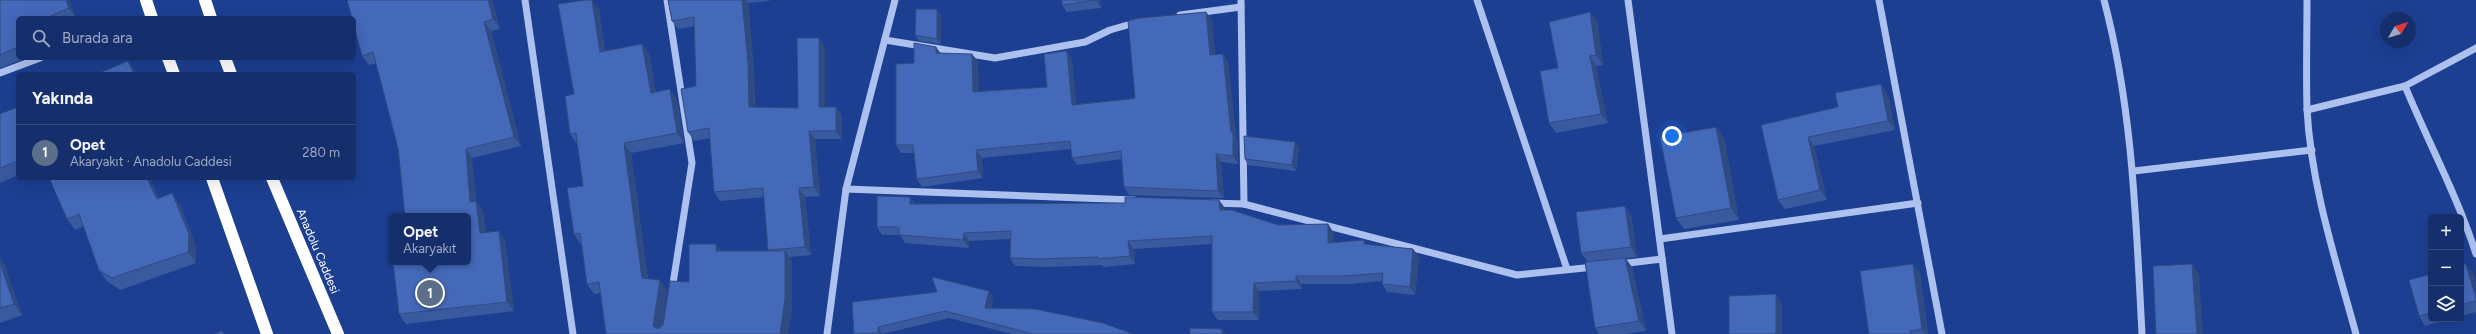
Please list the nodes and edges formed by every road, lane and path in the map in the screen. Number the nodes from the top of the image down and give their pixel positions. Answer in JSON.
{"nodes":[{"id":1,"x":146,"y":0,"type":"edge"},
{"id":2,"x":205,"y":0,"type":"edge"},
{"id":3,"x":525,"y":0,"type":"edge"},
{"id":4,"x":667,"y":0,"type":"edge"},
{"id":5,"x":895,"y":0,"type":"edge"},
{"id":6,"x":1476,"y":0,"type":"edge"},
{"id":7,"x":1628,"y":0,"type":"edge"},
{"id":8,"x":1879,"y":0,"type":"edge"},
{"id":9,"x":2104,"y":0,"type":"edge"},
{"id":10,"x":2307,"y":0,"type":"edge"},
{"id":11,"x":1241,"y":3,"type":"edge"},
{"id":12,"x":150,"y":16,"type":"edge"},
{"id":13,"x":210,"y":16,"type":"edge"},
{"id":14,"x":1170,"y":16,"type":"edge"},
{"id":15,"x":1147,"y":20,"type":"edge"},
{"id":16,"x":885,"y":40,"type":"junction"},
{"id":17,"x":2476,"y":48,"type":"edge"},
{"id":18,"x":35,"y":60,"type":"edge"},
{"id":19,"x":169,"y":60,"type":"edge"},
{"id":20,"x":226,"y":60,"type":"edge"},
{"id":21,"x":173,"y":72,"type":"edge"},
{"id":22,"x":230,"y":72,"type":"edge"},
{"id":23,"x":0,"y":73,"type":"edge"},
{"id":24,"x":2405,"y":86,"type":"junction"},
{"id":25,"x":2308,"y":110,"type":"junction"},
{"id":26,"x":2312,"y":150,"type":"junction"},
{"id":27,"x":2134,"y":171,"type":"junction"},
{"id":28,"x":213,"y":180,"type":"edge"},
{"id":29,"x":273,"y":180,"type":"edge"},
{"id":30,"x":846,"y":189,"type":"junction"},
{"id":31,"x":1140,"y":200,"type":"edge"},
{"id":32,"x":1204,"y":202,"type":"edge"},
{"id":33,"x":1918,"y":203,"type":"junction"},
{"id":34,"x":1244,"y":204,"type":"junction"},
{"id":35,"x":1660,"y":238,"type":"junction"},
{"id":36,"x":2476,"y":254,"type":"edge"},
{"id":37,"x":1662,"y":259,"type":"junction"},
{"id":38,"x":1615,"y":264,"type":"edge"},
{"id":39,"x":1599,"y":266,"type":"edge"},
{"id":40,"x":1568,"y":270,"type":"junction"},
{"id":41,"x":671,"y":295,"type":"edge"},
{"id":42,"x":267,"y":334,"type":"edge"},
{"id":43,"x":338,"y":334,"type":"edge"},
{"id":44,"x":573,"y":334,"type":"edge"},
{"id":45,"x":827,"y":334,"type":"edge"},
{"id":46,"x":1672,"y":334,"type":"edge"},
{"id":47,"x":1942,"y":334,"type":"edge"},
{"id":48,"x":2142,"y":334,"type":"edge"},
{"id":49,"x":2356,"y":334,"type":"edge"}],
"edges":[{"from":1,"to":12,"type":"highway"},
{"from":2,"to":13,"type":"highway"},
{"from":3,"to":44,"type":"street"},
{"from":4,"to":41,"type":"street"},
{"from":5,"to":16,"type":"street"},
{"from":6,"to":40,"type":"street"},
{"from":7,"to":35,"type":"street"},
{"from":8,"to":33,"type":"street"},
{"from":9,"to":27,"type":"street"},
{"from":10,"to":25,"type":"street"},
{"from":11,"to":14,"type":"street"},
{"from":11,"to":34,"type":"street"},
{"from":15,"to":16,"type":"street"},
{"from":16,"to":30,"type":"street"},
{"from":17,"to":24,"type":"street"},
{"from":18,"to":23,"type":"street"},
{"from":19,"to":21,"type":"highway"},
{"from":20,"to":22,"type":"highway"},
{"from":24,"to":25,"type":"street"},
{"from":24,"to":36,"type":"street"},
{"from":25,"to":26,"type":"street"},
{"from":26,"to":27,"type":"street"},
{"from":26,"to":49,"type":"street"},
{"from":27,"to":48,"type":"street"},
{"from":28,"to":42,"type":"highway"},
{"from":29,"to":43,"type":"highway","name":"Anadolu Caddesi"},
{"from":30,"to":31,"type":"street"},
{"from":30,"to":45,"type":"street"},
{"from":32,"to":34,"type":"street"},
{"from":33,"to":35,"type":"street"},
{"from":33,"to":47,"type":"street"},
{"from":34,"to":40,"type":"street"},
{"from":35,"to":37,"type":"street"},
{"from":37,"to":38,"type":"street"},
{"from":37,"to":46,"type":"street"},
{"from":39,"to":40,"type":"street"}]}
